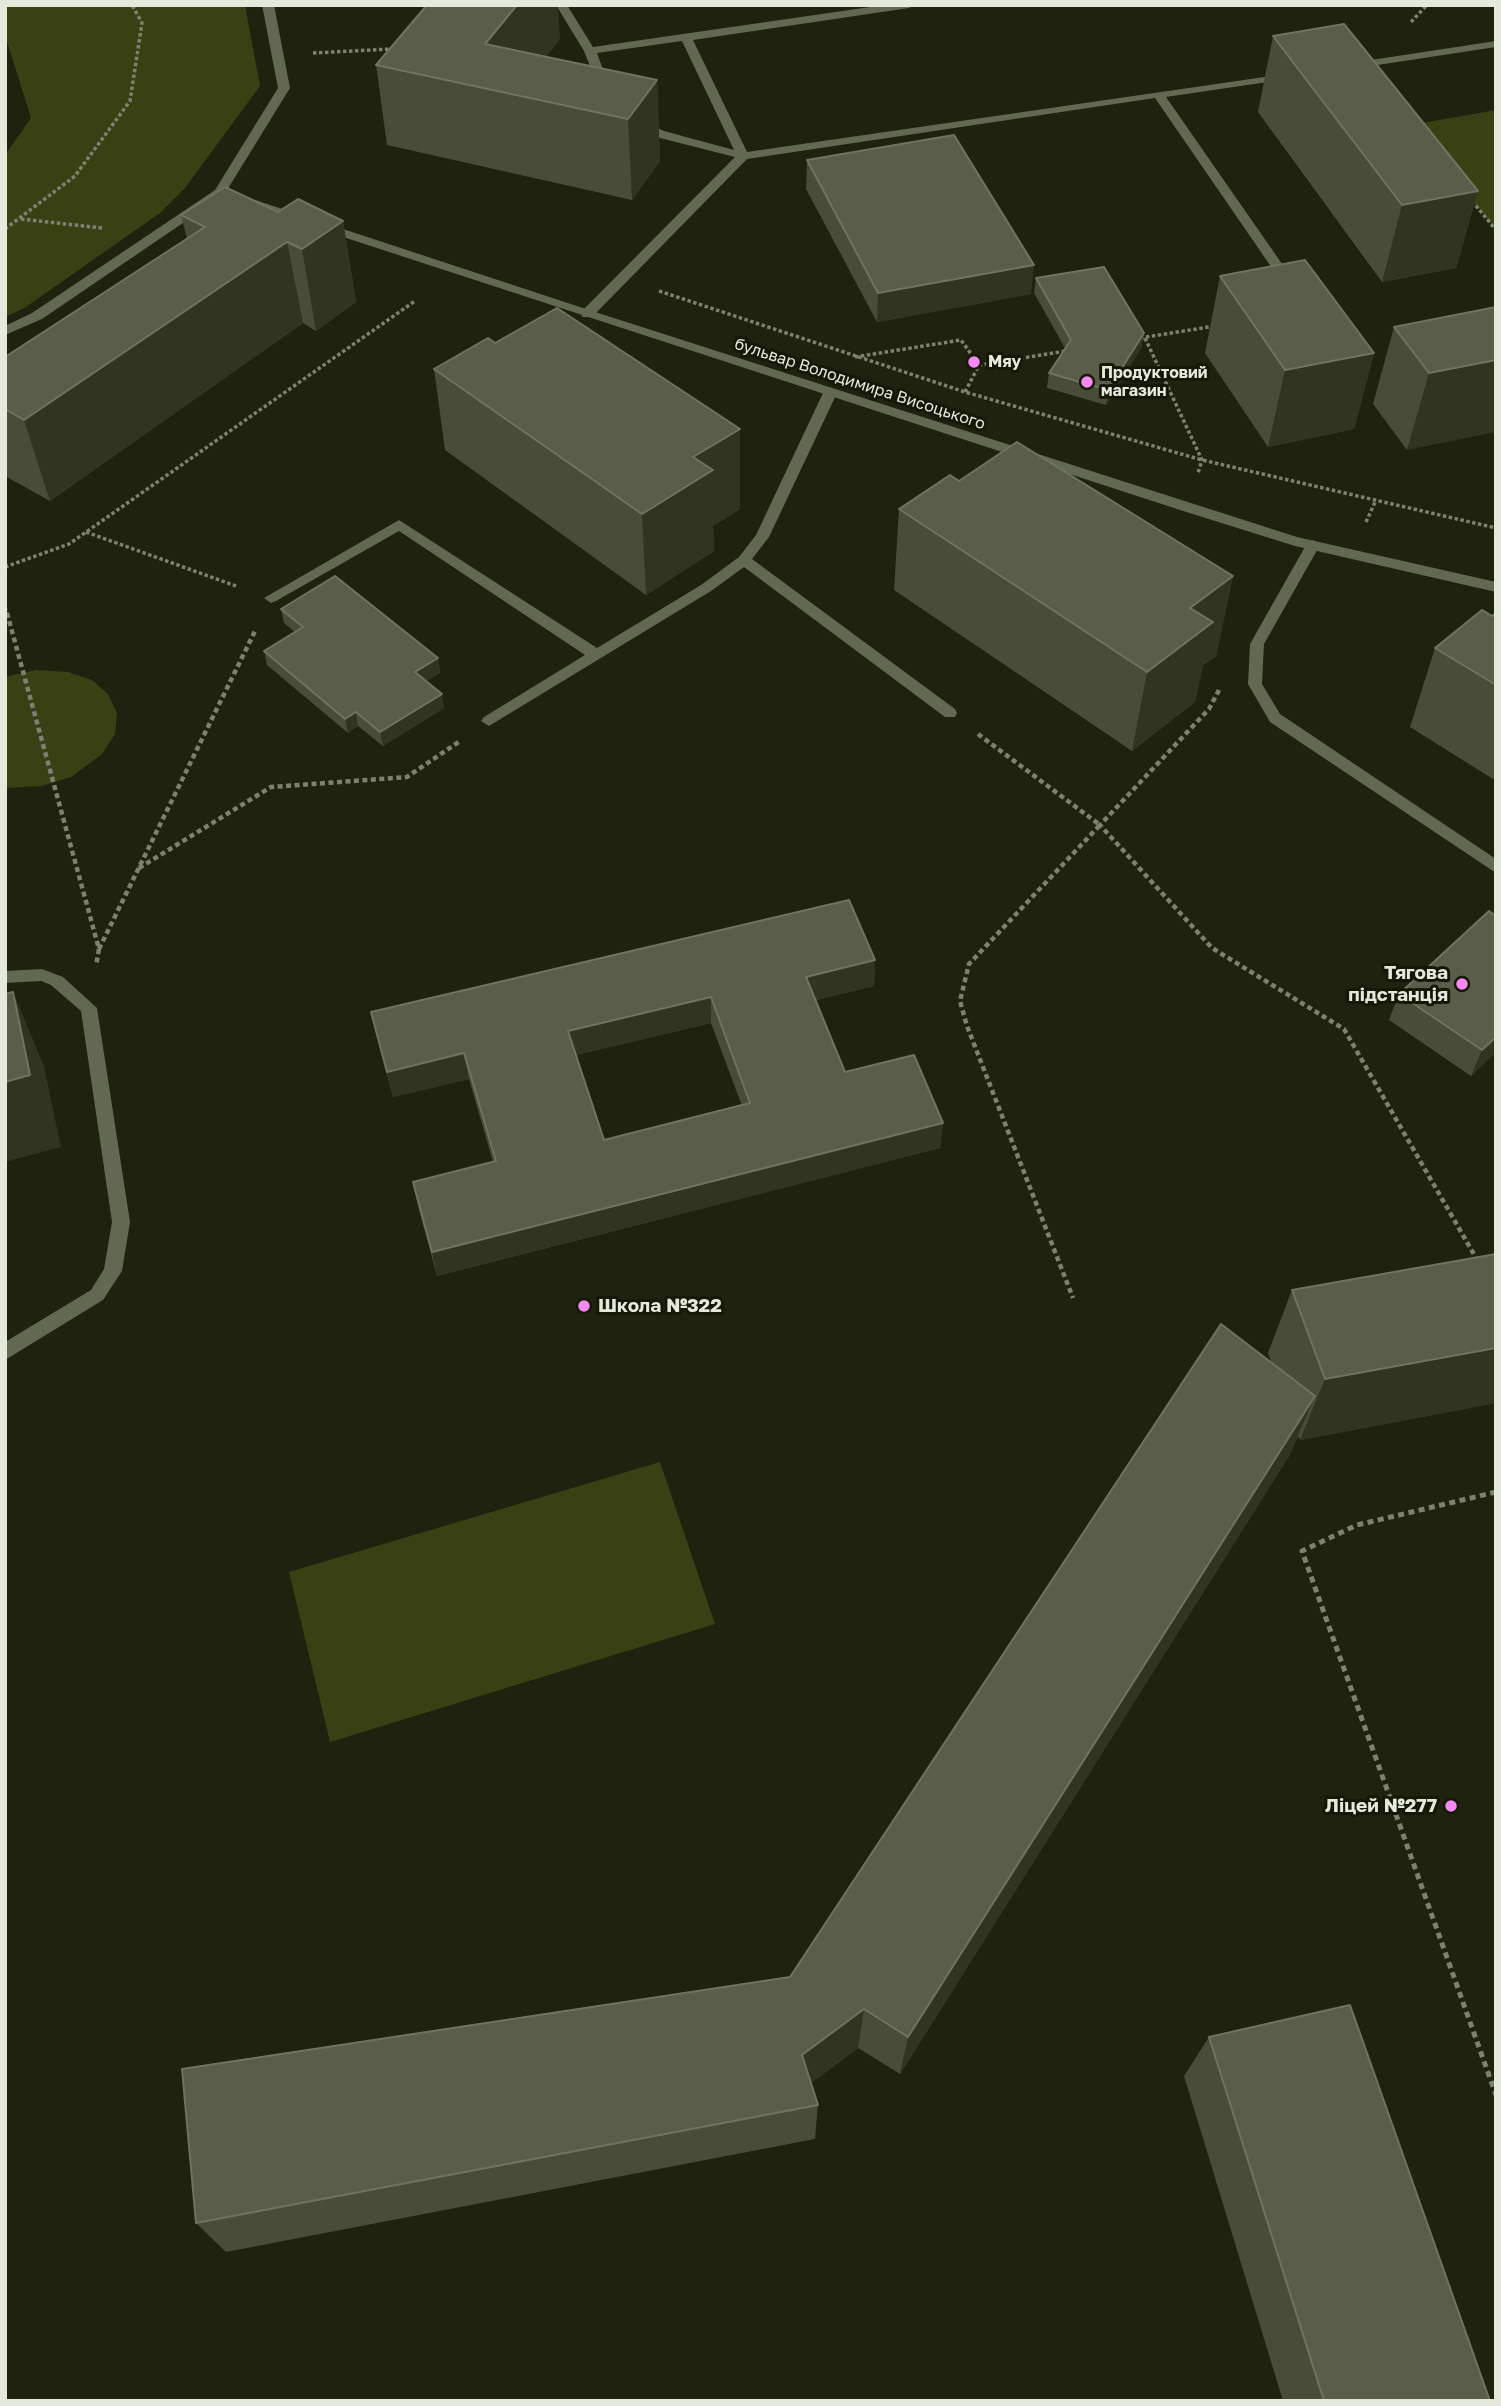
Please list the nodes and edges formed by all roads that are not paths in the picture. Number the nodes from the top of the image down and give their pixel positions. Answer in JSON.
{"nodes":[{"id":1,"x":268,"y":5,"type":"edge"},
{"id":2,"x":561,"y":5,"type":"edge"},
{"id":3,"x":909,"y":5,"type":"edge"},
{"id":4,"x":686,"y":37,"type":"junction"},
{"id":5,"x":1496,"y":44,"type":"edge"},
{"id":6,"x":590,"y":51,"type":"junction"},
{"id":7,"x":1333,"y":68,"type":"edge"},
{"id":8,"x":1306,"y":72,"type":"edge"},
{"id":9,"x":1158,"y":94,"type":"junction"},
{"id":10,"x":608,"y":99,"type":"edge"},
{"id":11,"x":624,"y":117,"type":"edge"},
{"id":12,"x":743,"y":156,"type":"junction"},
{"id":13,"x":220,"y":192,"type":"junction"},
{"id":14,"x":1301,"y":300,"type":"edge"},
{"id":15,"x":587,"y":314,"type":"junction"},
{"id":16,"x":5,"y":331,"type":"edge"},
{"id":17,"x":830,"y":393,"type":"junction"},
{"id":18,"x":1314,"y":545,"type":"junction"},
{"id":19,"x":744,"y":560,"type":"junction"},
{"id":20,"x":1496,"y":587,"type":"edge"},
{"id":21,"x":271,"y":598,"type":"road end"},
{"id":22,"x":596,"y":655,"type":"junction"},
{"id":23,"x":950,"y":713,"type":"road end"},
{"id":24,"x":489,"y":720,"type":"road end"},
{"id":25,"x":1496,"y":867,"type":"edge"},
{"id":26,"x":5,"y":977,"type":"edge"},
{"id":27,"x":5,"y":1352,"type":"edge"}],
"edges":[{"from":1,"to":13,"type":"street"},
{"from":2,"to":6,"type":"street"},
{"from":3,"to":4,"type":"street"},
{"from":4,"to":6,"type":"street"},
{"from":4,"to":12,"type":"street"},
{"from":5,"to":7,"type":"street"},
{"from":6,"to":10,"type":"street"},
{"from":8,"to":9,"type":"street"},
{"from":9,"to":12,"type":"street"},
{"from":9,"to":14,"type":"street"},
{"from":11,"to":12,"type":"street"},
{"from":12,"to":15,"type":"street"},
{"from":13,"to":15,"type":"street","name":"бульвар Володимира Висоцького"},
{"from":13,"to":16,"type":"street"},
{"from":15,"to":17,"type":"street","name":"бульвар Володимира Висоцького"},
{"from":17,"to":18,"type":"street","name":"бульвар Володимира Висоцького"},
{"from":17,"to":19,"type":"street"},
{"from":18,"to":20,"type":"street","name":"бульвар Володимира Висоцького"},
{"from":18,"to":25,"type":"street"},
{"from":19,"to":22,"type":"street"},
{"from":19,"to":23,"type":"street"},
{"from":21,"to":22,"type":"street"},
{"from":22,"to":24,"type":"street"},
{"from":26,"to":27,"type":"street"}]}
